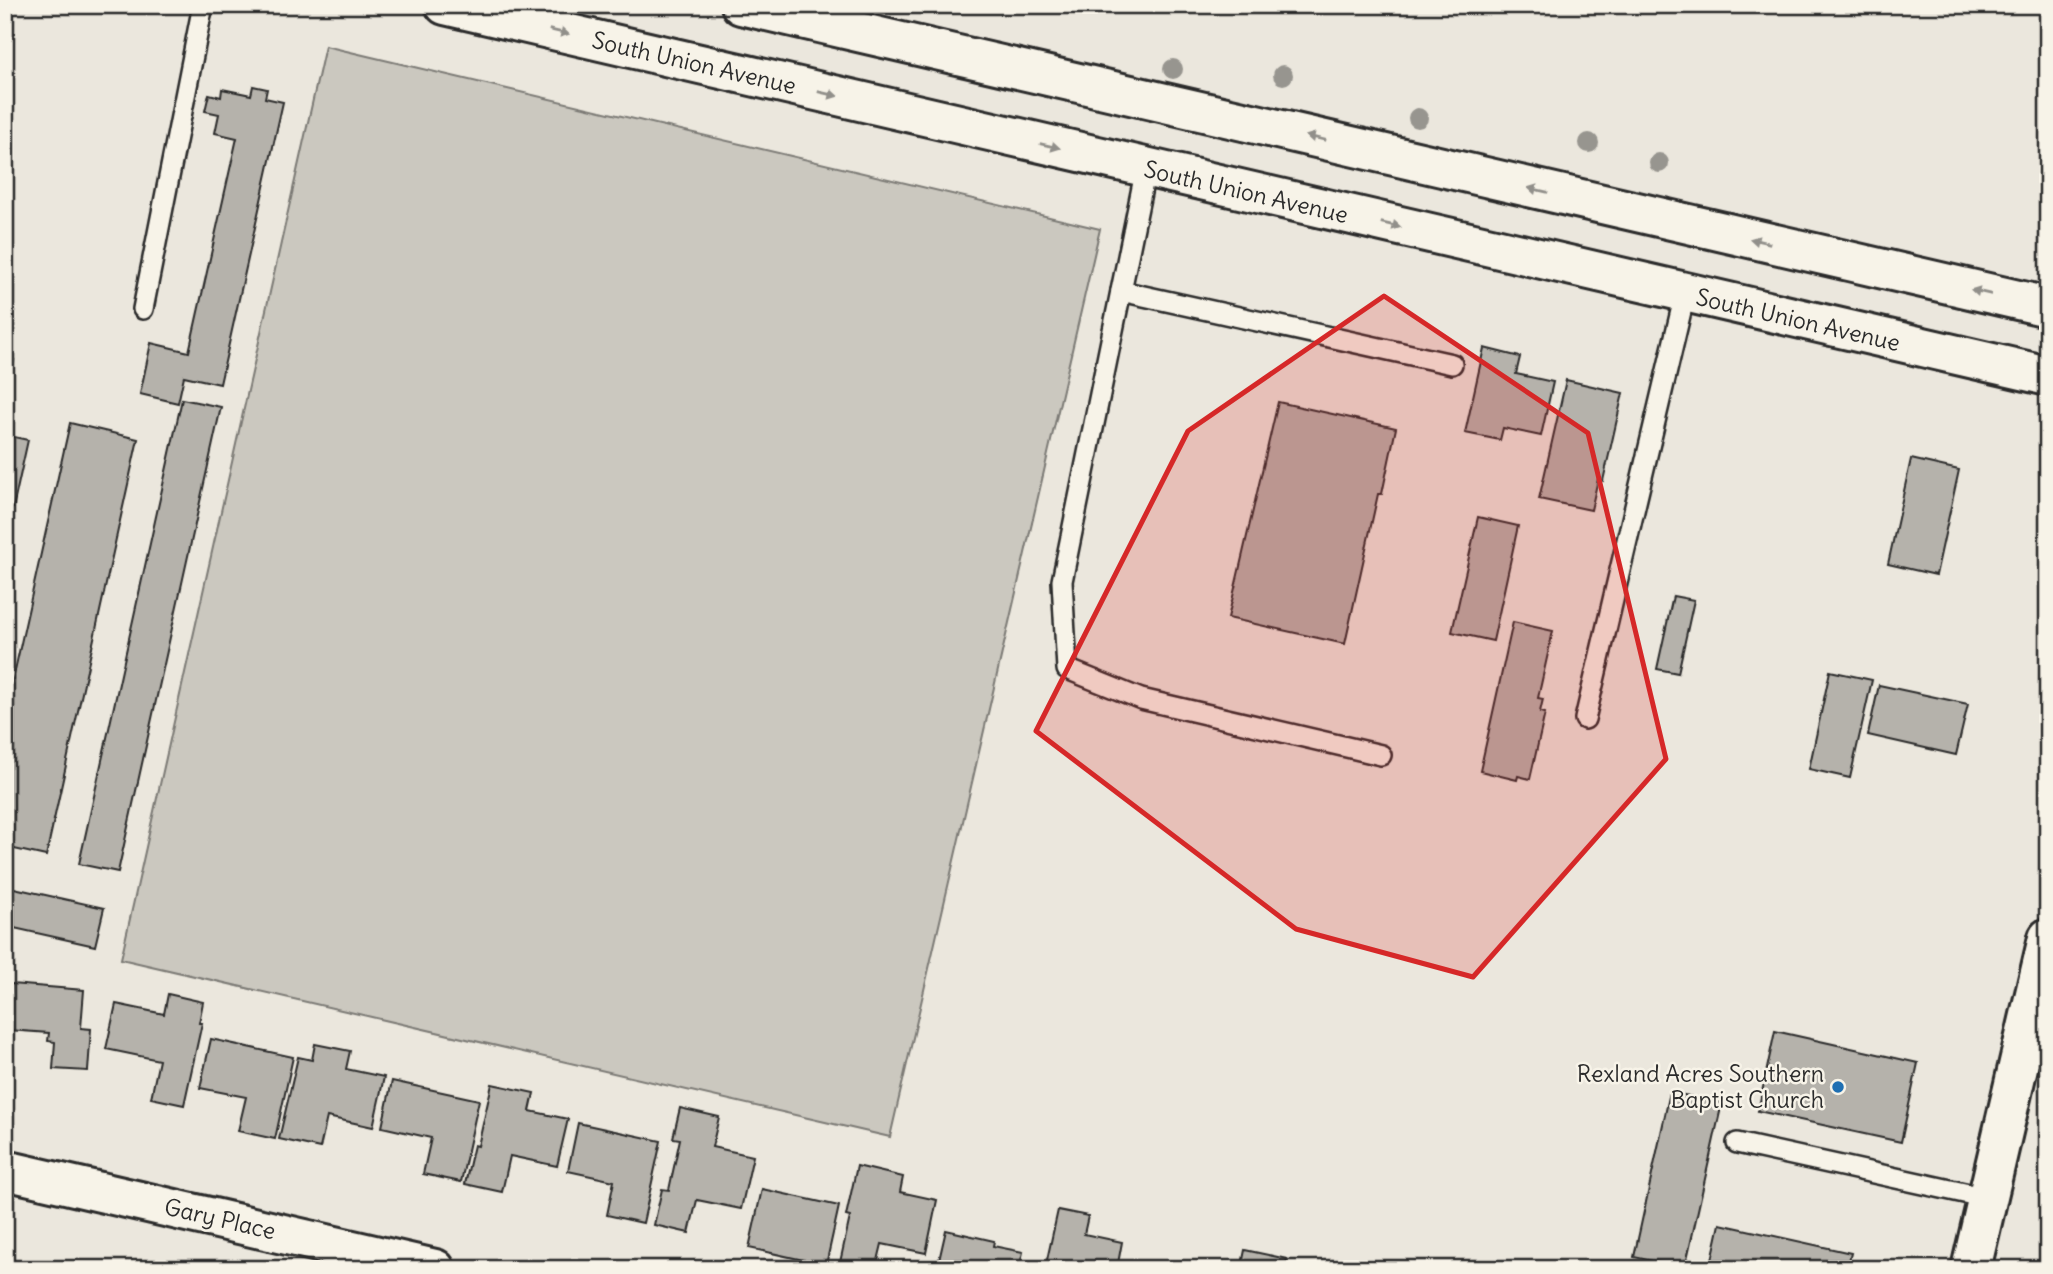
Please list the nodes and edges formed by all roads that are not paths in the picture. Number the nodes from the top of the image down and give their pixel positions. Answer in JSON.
{"nodes":[{"id":1,"x":203,"y":5,"type":"edge"},
{"id":2,"x":445,"y":5,"type":"edge"},
{"id":3,"x":741,"y":5,"type":"edge"},
{"id":4,"x":1146,"y":168,"type":"junction"},
{"id":5,"x":1121,"y":291,"type":"junction"},
{"id":6,"x":1685,"y":294,"type":"junction"},
{"id":7,"x":2048,"y":307,"type":"edge"},
{"id":8,"x":143,"y":309,"type":"dead end"},
{"id":9,"x":1452,"y":364,"type":"dead end"},
{"id":10,"x":2048,"y":376,"type":"edge"},
{"id":11,"x":1585,"y":719,"type":"dead end"},
{"id":12,"x":1381,"y":755,"type":"dead end"},
{"id":13,"x":2048,"y":938,"type":"edge"},
{"id":14,"x":1737,"y":1143,"type":"dead end"},
{"id":15,"x":5,"y":1170,"type":"edge"},
{"id":16,"x":1987,"y":1198,"type":"junction"},
{"id":17,"x":435,"y":1269,"type":"edge"},
{"id":18,"x":1971,"y":1269,"type":"edge"}],
"edges":[{"from":1,"to":8,"type":"lane"},
{"from":2,"to":4,"type":"main road","name":"South Union Avenue","one_way":true},
{"from":7,"to":3,"type":"main road","one_way":true},
{"from":4,"to":5,"type":"lane"},
{"from":4,"to":6,"type":"main road","name":"South Union Avenue","one_way":true},
{"from":5,"to":9,"type":"lane"},
{"from":5,"to":12,"type":"lane"},
{"from":6,"to":10,"type":"main road","name":"South Union Avenue"},
{"from":6,"to":11,"type":"lane"},
{"from":13,"to":16,"type":"main road"},
{"from":14,"to":16,"type":"lane"},
{"from":15,"to":17,"type":"main road","name":"Gary Place"},
{"from":16,"to":18,"type":"main road"}]}
